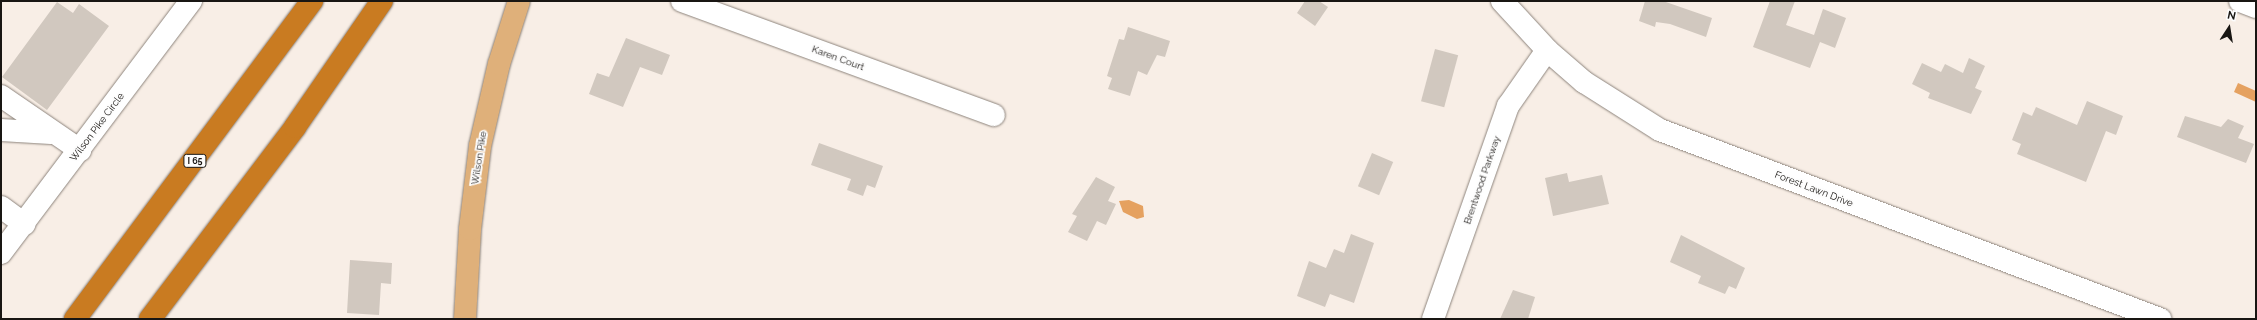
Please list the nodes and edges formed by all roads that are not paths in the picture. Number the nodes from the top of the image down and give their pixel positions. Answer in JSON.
{"nodes":[{"id":1,"x":191,"y":1,"type":"edge"},
{"id":2,"x":312,"y":1,"type":"edge"},
{"id":3,"x":382,"y":1,"type":"edge"},
{"id":4,"x":519,"y":1,"type":"edge"},
{"id":5,"x":682,"y":1,"type":"edge"},
{"id":6,"x":1502,"y":1,"type":"edge"},
{"id":7,"x":2240,"y":1,"type":"edge"},
{"id":8,"x":2256,"y":7,"type":"edge"},
{"id":9,"x":1547,"y":50,"type":"junction"},
{"id":10,"x":1,"y":96,"type":"edge"},
{"id":11,"x":994,"y":115,"type":"dead end"},
{"id":12,"x":1,"y":130,"type":"edge"},
{"id":13,"x":52,"y":133,"type":"junction"},
{"id":14,"x":80,"y":150,"type":"junction"},
{"id":15,"x":1,"y":207,"type":"edge"},
{"id":16,"x":24,"y":224,"type":"junction"},
{"id":17,"x":1,"y":253,"type":"edge"},
{"id":18,"x":75,"y":319,"type":"edge"},
{"id":19,"x":150,"y":319,"type":"edge"},
{"id":20,"x":465,"y":319,"type":"edge"},
{"id":21,"x":1433,"y":319,"type":"edge"},
{"id":22,"x":2160,"y":319,"type":"edge"}],
"edges":[{"from":1,"to":14,"type":"street","name":"Wilson Pike Circle"},
{"from":2,"to":18,"type":"highway","number":"I 65"},
{"from":3,"to":19,"type":"highway"},
{"from":4,"to":20,"type":"main road","name":"Wilson Pike"},
{"from":5,"to":11,"type":"street","name":"Karen Court"},
{"from":6,"to":9,"type":"street","name":"Forest Lawn Drive"},
{"from":7,"to":8,"type":"street"},
{"from":9,"to":21,"type":"street","name":"Brentwood Parkway"},
{"from":9,"to":22,"type":"street","name":"Forest Lawn Drive"},
{"from":10,"to":13,"type":"street"},
{"from":12,"to":13,"type":"street"},
{"from":13,"to":14,"type":"street"},
{"from":14,"to":16,"type":"street","name":"Wilson Pike Circle"},
{"from":15,"to":16,"type":"street"},
{"from":16,"to":17,"type":"street","name":"Wilson Pike Circle"}]}
